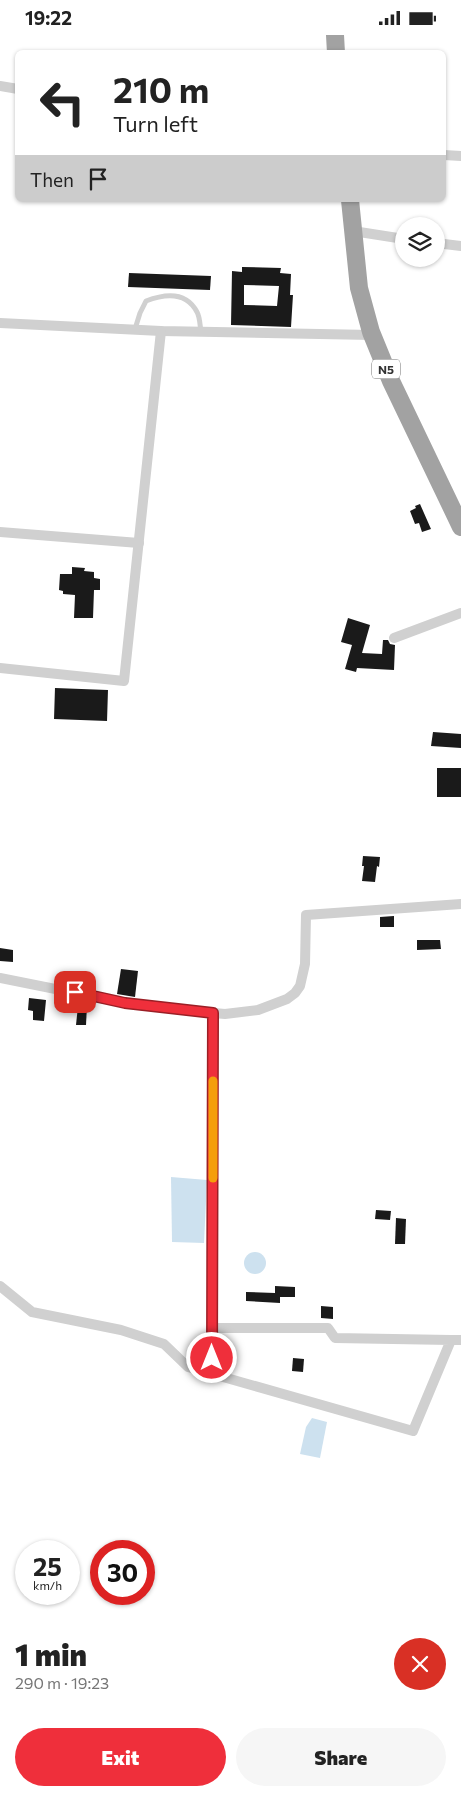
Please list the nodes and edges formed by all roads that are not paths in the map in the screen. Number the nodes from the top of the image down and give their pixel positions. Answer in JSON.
{"nodes":[{"id":1,"x":335,"y":35,"type":"edge"},
{"id":2,"x":336,"y":50,"type":"edge"},
{"id":3,"x":0,"y":86,"type":"edge"},
{"id":4,"x":15,"y":88,"type":"edge"},
{"id":5,"x":446,"y":155,"type":"edge"},
{"id":6,"x":461,"y":155,"type":"edge"},
{"id":7,"x":350,"y":202,"type":"edge"},
{"id":8,"x":353,"y":231,"type":"junction"},
{"id":9,"x":395,"y":238,"type":"edge"},
{"id":10,"x":445,"y":244,"type":"edge"},
{"id":11,"x":461,"y":246,"type":"edge"},
{"id":12,"x":0,"y":323,"type":"edge"},
{"id":13,"x":135,"y":330,"type":"junction"},
{"id":14,"x":161,"y":331,"type":"junction"},
{"id":15,"x":201,"y":332,"type":"junction"},
{"id":16,"x":372,"y":335,"type":"junction"},
{"id":17,"x":461,"y":527,"type":"edge"},
{"id":18,"x":0,"y":532,"type":"edge"},
{"id":19,"x":139,"y":543,"type":"junction"},
{"id":20,"x":461,"y":613,"type":"edge"},
{"id":21,"x":394,"y":638,"type":"dead end"},
{"id":22,"x":0,"y":668,"type":"edge"},
{"id":23,"x":461,"y":904,"type":"edge"},
{"id":24,"x":0,"y":978,"type":"edge"},
{"id":25,"x":213,"y":1013,"type":"junction"},
{"id":26,"x":0,"y":1286,"type":"edge"},
{"id":27,"x":212,"y":1328,"type":"junction"},
{"id":28,"x":456,"y":1340,"type":"edge"},
{"id":29,"x":212,"y":1373,"type":"junction"}],
"edges":[{"from":1,"to":2,"type":"highway"},
{"from":3,"to":4,"type":"street"},
{"from":5,"to":6,"type":"street"},
{"from":7,"to":8,"type":"highway","number":"N5"},
{"from":8,"to":9,"type":"street"},
{"from":8,"to":16,"type":"highway","number":"N5"},
{"from":10,"to":11,"type":"street"},
{"from":12,"to":13,"type":"street"},
{"from":13,"to":14,"type":"street"},
{"from":13,"to":15,"type":"lane"},
{"from":14,"to":15,"type":"street"},
{"from":14,"to":19,"type":"street"},
{"from":15,"to":16,"type":"street"},
{"from":16,"to":17,"type":"highway","number":"N5"},
{"from":18,"to":19,"type":"street"},
{"from":19,"to":22,"type":"street"},
{"from":20,"to":21,"type":"street"},
{"from":23,"to":25,"type":"street"},
{"from":24,"to":25,"type":"street"},
{"from":25,"to":27,"type":"street"},
{"from":26,"to":29,"type":"street"},
{"from":27,"to":28,"type":"street"},
{"from":27,"to":29,"type":"street"},
{"from":28,"to":29,"type":"street"}]}
